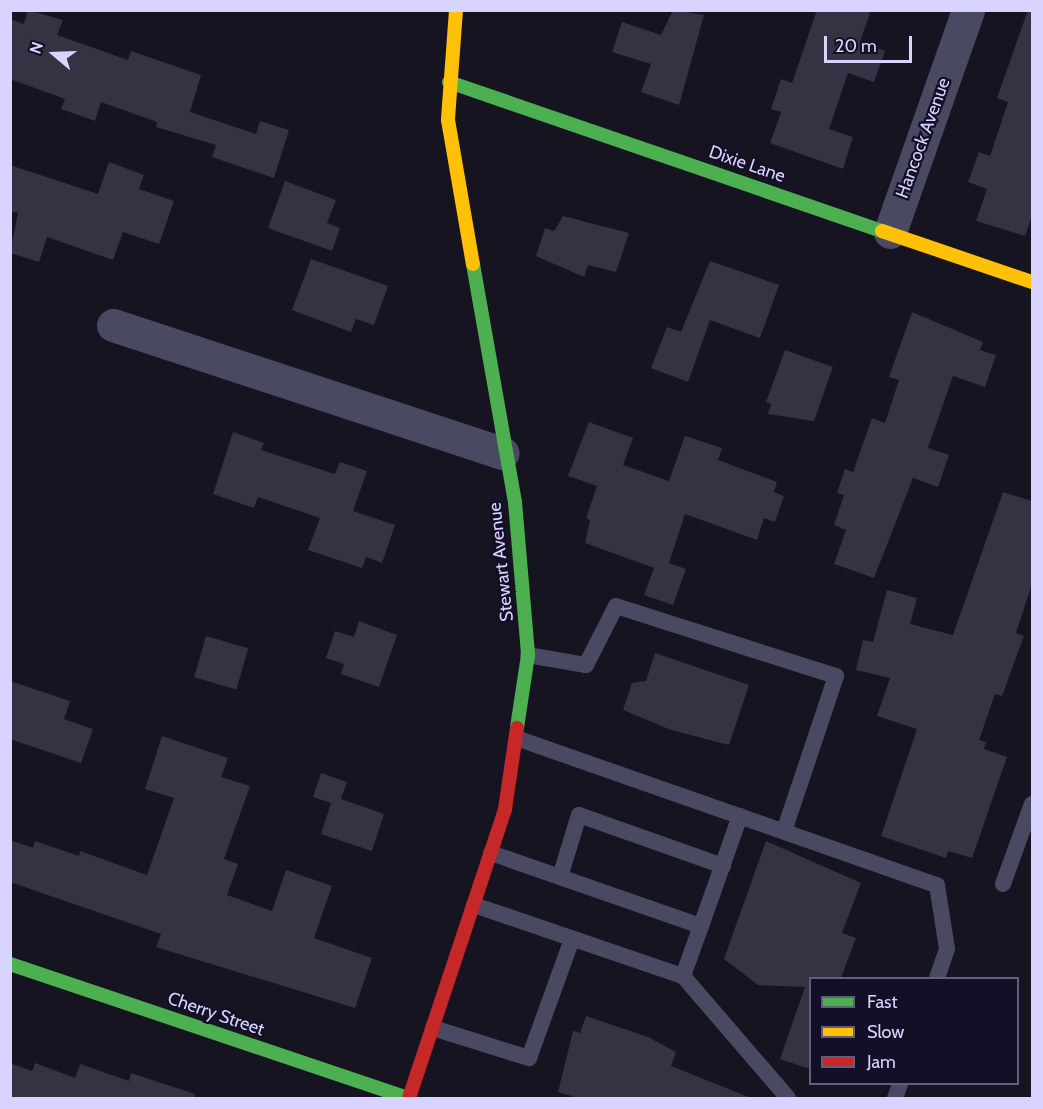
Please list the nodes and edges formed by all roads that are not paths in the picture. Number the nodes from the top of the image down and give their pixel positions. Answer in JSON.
{"nodes":[{"id":1,"x":456,"y":10,"type":"edge"},
{"id":2,"x":968,"y":10,"type":"edge"},
{"id":3,"x":448,"y":82,"type":"junction"},
{"id":4,"x":890,"y":232,"type":"junction"},
{"id":5,"x":1032,"y":282,"type":"edge"},
{"id":6,"x":113,"y":325,"type":"dead end"},
{"id":7,"x":503,"y":453,"type":"junction"},
{"id":8,"x":528,"y":655,"type":"junction"},
{"id":9,"x":519,"y":738,"type":"junction"},
{"id":10,"x":1032,"y":804,"type":"edge"},
{"id":11,"x":740,"y":816,"type":"junction"},
{"id":12,"x":784,"y":831,"type":"junction"},
{"id":13,"x":491,"y":853,"type":"junction"},
{"id":14,"x":723,"y":866,"type":"junction"},
{"id":15,"x":560,"y":877,"type":"junction"},
{"id":16,"x":1004,"y":884,"type":"dead end"},
{"id":17,"x":474,"y":905,"type":"junction"},
{"id":18,"x":701,"y":926,"type":"junction"},
{"id":19,"x":572,"y":939,"type":"junction"},
{"id":20,"x":10,"y":964,"type":"edge"},
{"id":21,"x":683,"y":976,"type":"junction"},
{"id":22,"x":937,"y":977,"type":"edge"},
{"id":23,"x":433,"y":1028,"type":"junction"},
{"id":24,"x":410,"y":1098,"type":"edge"},
{"id":25,"x":788,"y":1098,"type":"edge"}],
"edges":[{"from":1,"to":3,"type":"main road","name":"Stewart Avenue"},
{"from":2,"to":4,"type":"street","name":"Hancock Avenue"},
{"from":3,"to":4,"type":"main road","name":"Dixie Lane"},
{"from":3,"to":7,"type":"main road","name":"Stewart Avenue"},
{"from":4,"to":5,"type":"main road","name":"Dixie Lane"},
{"from":6,"to":7,"type":"street"},
{"from":7,"to":8,"type":"main road","name":"Stewart Avenue"},
{"from":8,"to":9,"type":"main road","name":"Stewart Avenue"},
{"from":8,"to":12,"type":"lane"},
{"from":9,"to":11,"type":"lane"},
{"from":9,"to":13,"type":"main road","name":"Stewart Avenue"},
{"from":10,"to":16,"type":"lane"},
{"from":11,"to":12,"type":"lane"},
{"from":11,"to":14,"type":"lane"},
{"from":12,"to":22,"type":"lane"},
{"from":13,"to":15,"type":"lane"},
{"from":13,"to":17,"type":"main road","name":"Stewart Avenue"},
{"from":14,"to":15,"type":"lane"},
{"from":14,"to":18,"type":"lane"},
{"from":15,"to":18,"type":"lane"},
{"from":17,"to":19,"type":"lane"},
{"from":17,"to":23,"type":"main road","name":"Stewart Avenue"},
{"from":18,"to":21,"type":"lane"},
{"from":19,"to":21,"type":"lane"},
{"from":19,"to":23,"type":"lane"},
{"from":20,"to":24,"type":"main road","name":"Cherry Street"},
{"from":21,"to":25,"type":"lane"},
{"from":23,"to":24,"type":"main road","name":"Stewart Avenue"}]}
